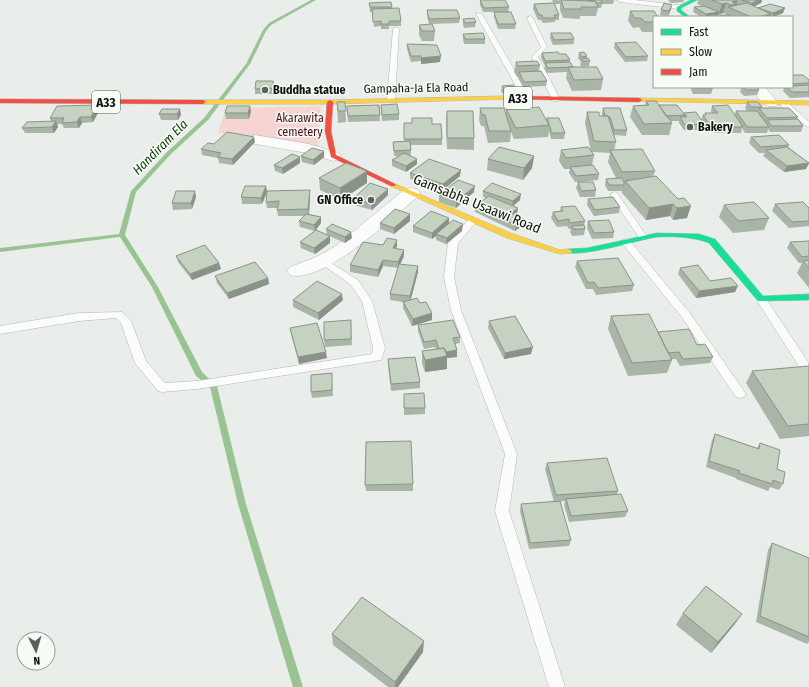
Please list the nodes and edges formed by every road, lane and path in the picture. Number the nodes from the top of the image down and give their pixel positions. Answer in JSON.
{"nodes":[{"id":1,"x":620,"y":0,"type":"edge"},
{"id":2,"x":695,"y":0,"type":"edge"},
{"id":3,"x":679,"y":7,"type":"junction"},
{"id":4,"x":479,"y":14,"type":"dead end"},
{"id":5,"x":687,"y":16,"type":"edge"},
{"id":6,"x":530,"y":18,"type":"dead end"},
{"id":7,"x":396,"y":29,"type":"dead end"},
{"id":8,"x":759,"y":88,"type":"edge"},
{"id":9,"x":527,"y":98,"type":"junction"},
{"id":10,"x":556,"y":99,"type":"junction"},
{"id":11,"x":391,"y":100,"type":"junction"},
{"id":12,"x":0,"y":101,"type":"edge"},
{"id":13,"x":330,"y":102,"type":"junction"},
{"id":14,"x":777,"y":103,"type":"junction"},
{"id":15,"x":809,"y":103,"type":"edge"},
{"id":16,"x":809,"y":126,"type":"edge"},
{"id":17,"x":255,"y":140,"type":"edge"},
{"id":18,"x":333,"y":156,"type":"junction"},
{"id":19,"x":411,"y":193,"type":"junction"},
{"id":20,"x":614,"y":196,"type":"edge"},
{"id":21,"x":473,"y":220,"type":"junction"},
{"id":22,"x":643,"y":237,"type":"junction"},
{"id":23,"x":626,"y":242,"type":"junction"},
{"id":24,"x":323,"y":261,"type":"junction"},
{"id":25,"x":297,"y":271,"type":"dead end"},
{"id":26,"x":809,"y":297,"type":"edge"},
{"id":27,"x":761,"y":299,"type":"junction"},
{"id":28,"x":0,"y":330,"type":"edge"},
{"id":29,"x":804,"y":366,"type":"edge"},
{"id":30,"x":740,"y":394,"type":"dead end"},
{"id":31,"x":557,"y":687,"type":"edge"}],
"edges":[{"from":1,"to":3,"type":"lane"},
{"from":2,"to":3,"type":"main road"},
{"from":3,"to":5,"type":"main road"},
{"from":4,"to":9,"type":"lane"},
{"from":6,"to":10,"type":"lane"},
{"from":7,"to":11,"type":"lane"},
{"from":8,"to":14,"type":"street"},
{"from":9,"to":10,"type":"main road","name":"Gampaha-Ja Ela Road","number":"A33"},
{"from":9,"to":11,"type":"main road","name":"Gampaha-Ja Ela Road","number":"A33"},
{"from":10,"to":14,"type":"main road","name":"Gampaha-Ja Ela Road","number":"A33"},
{"from":11,"to":13,"type":"main road","name":"Gampaha-Ja Ela Road","number":"A33"},
{"from":12,"to":13,"type":"main road","name":"Gampaha-Ja Ela Road","number":"A33"},
{"from":13,"to":18,"type":"main road"},
{"from":14,"to":15,"type":"main road","name":"Gampaha-Ja Ela Road","number":"A33"},
{"from":14,"to":16,"type":"lane"},
{"from":17,"to":18,"type":"street"},
{"from":18,"to":19,"type":"main road","name":"Gamsabha Usaawi Road"},
{"from":19,"to":21,"type":"main road","name":"Gamsabha Usaawi Road"},
{"from":19,"to":24,"type":"street"},
{"from":20,"to":22,"type":"lane"},
{"from":21,"to":23,"type":"main road","name":"Gamsabha Usaawi Road"},
{"from":21,"to":31,"type":"lane"},
{"from":22,"to":23,"type":"main road","name":"Gamsabha Usaawi Road"},
{"from":22,"to":27,"type":"main road","name":"Gamsabha Usaawi Road"},
{"from":23,"to":30,"type":"lane"},
{"from":24,"to":25,"type":"street"},
{"from":24,"to":28,"type":"lane"},
{"from":26,"to":27,"type":"main road"},
{"from":27,"to":29,"type":"lane"}]}
